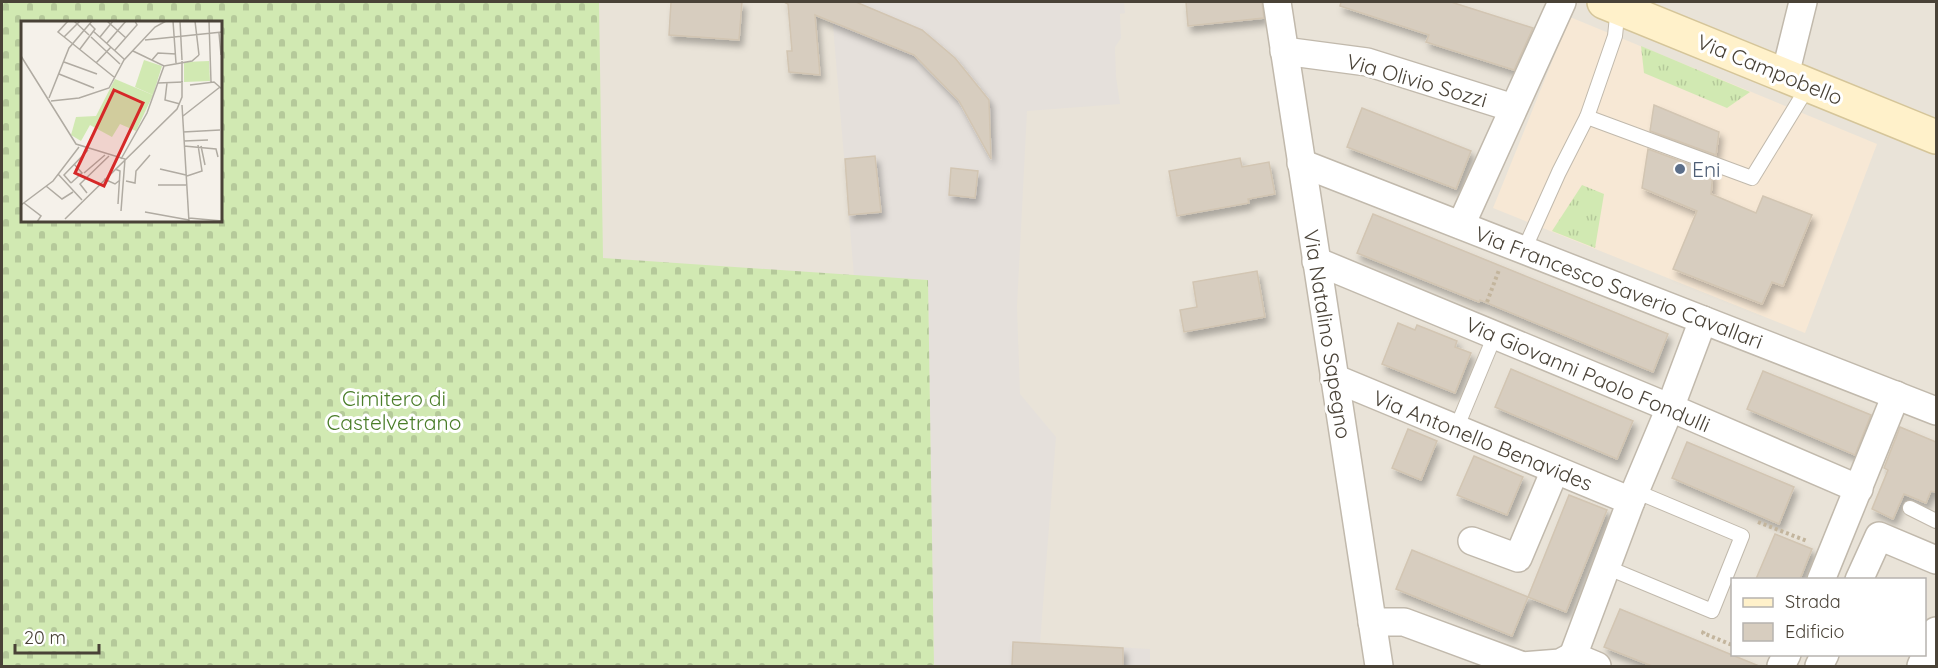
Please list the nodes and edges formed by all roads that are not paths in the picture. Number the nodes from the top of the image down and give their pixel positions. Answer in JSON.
{"nodes":[{"id":1,"x":1277,"y":2,"type":"edge"},
{"id":2,"x":1562,"y":2,"type":"edge"},
{"id":3,"x":1803,"y":2,"type":"edge"},
{"id":4,"x":1611,"y":4,"type":"edge"},
{"id":5,"x":1284,"y":51,"type":"junction"},
{"id":6,"x":1797,"y":80,"type":"junction"},
{"id":7,"x":1514,"y":108,"type":"junction"},
{"id":8,"x":1587,"y":117,"type":"junction"},
{"id":9,"x":1936,"y":137,"type":"edge"},
{"id":10,"x":1301,"y":163,"type":"junction"},
{"id":11,"x":1461,"y":225,"type":"junction"},
{"id":12,"x":1516,"y":247,"type":"junction"},
{"id":13,"x":1317,"y":261,"type":"junction"},
{"id":14,"x":1703,"y":320,"type":"junction"},
{"id":15,"x":1486,"y":332,"type":"junction"},
{"id":16,"x":1334,"y":378,"type":"junction"},
{"id":17,"x":1896,"y":395,"type":"junction"},
{"id":18,"x":1670,"y":408,"type":"junction"},
{"id":19,"x":1936,"y":411,"type":"edge"},
{"id":20,"x":1456,"y":429,"type":"junction"},
{"id":21,"x":1555,"y":470,"type":"junction"},
{"id":22,"x":1859,"y":489,"type":"junction"},
{"id":23,"x":1633,"y":496,"type":"junction"},
{"id":24,"x":1911,"y":508,"type":"dead end"},
{"id":25,"x":1936,"y":521,"type":"edge"},
{"id":26,"x":1472,"y":541,"type":"dead end"},
{"id":27,"x":1936,"y":560,"type":"edge"},
{"id":28,"x":1606,"y":567,"type":"junction"},
{"id":29,"x":1821,"y":578,"type":"edge"},
{"id":30,"x":1859,"y":578,"type":"edge"},
{"id":31,"x":1372,"y":622,"type":"junction"},
{"id":32,"x":1936,"y":631,"type":"edge"},
{"id":33,"x":1585,"y":661,"type":"edge"},
{"id":34,"x":1379,"y":666,"type":"edge"},
{"id":35,"x":1922,"y":666,"type":"edge"}],
"edges":[{"from":1,"to":5,"type":"street","name":"Via Natalino Sapegno"},
{"from":2,"to":7,"type":"street","name":"Via Olivio Sozzi"},
{"from":3,"to":6,"type":"street"},
{"from":4,"to":6,"type":"main road","name":"Via Campobello"},
{"from":4,"to":8,"type":"lane"},
{"from":5,"to":7,"type":"street","name":"Via Olivio Sozzi"},
{"from":5,"to":10,"type":"street","name":"Via Natalino Sapegno"},
{"from":6,"to":8,"type":"lane"},
{"from":6,"to":9,"type":"main road","name":"Via Campobello"},
{"from":7,"to":11,"type":"street","name":"Via Olivio Sozzi"},
{"from":8,"to":12,"type":"lane"},
{"from":10,"to":11,"type":"street","name":"Via Francesco Saverio Cavallari"},
{"from":10,"to":13,"type":"street","name":"Via Natalino Sapegno"},
{"from":11,"to":12,"type":"street","name":"Via Francesco Saverio Cavallari"},
{"from":12,"to":14,"type":"street","name":"Via Francesco Saverio Cavallari"},
{"from":13,"to":15,"type":"street","name":"Via Giovanni Paolo Fondulli"},
{"from":13,"to":16,"type":"street","name":"Via Natalino Sapegno"},
{"from":14,"to":17,"type":"street","name":"Via Francesco Saverio Cavallari"},
{"from":14,"to":18,"type":"street"},
{"from":15,"to":18,"type":"street","name":"Via Giovanni Paolo Fondulli"},
{"from":15,"to":20,"type":"lane"},
{"from":16,"to":20,"type":"street","name":"Via Antonello Benavides"},
{"from":16,"to":31,"type":"street","name":"Via Natalino Sapegno"},
{"from":17,"to":19,"type":"street","name":"Via Francesco Saverio Cavallari"},
{"from":17,"to":22,"type":"street"},
{"from":18,"to":22,"type":"street","name":"Via Giovanni Paolo Fondulli"},
{"from":18,"to":23,"type":"street"},
{"from":20,"to":21,"type":"street","name":"Via Antonello Benavides"},
{"from":21,"to":23,"type":"street","name":"Via Antonello Benavides"},
{"from":21,"to":26,"type":"street"},
{"from":22,"to":29,"type":"street"},
{"from":23,"to":28,"type":"street"},
{"from":23,"to":28,"type":"lane"},
{"from":24,"to":25,"type":"lane"},
{"from":27,"to":30,"type":"street"},
{"from":28,"to":33,"type":"street"},
{"from":31,"to":33,"type":"street"},
{"from":31,"to":34,"type":"street","name":"Via Natalino Sapegno"},
{"from":32,"to":35,"type":"street"}]}
